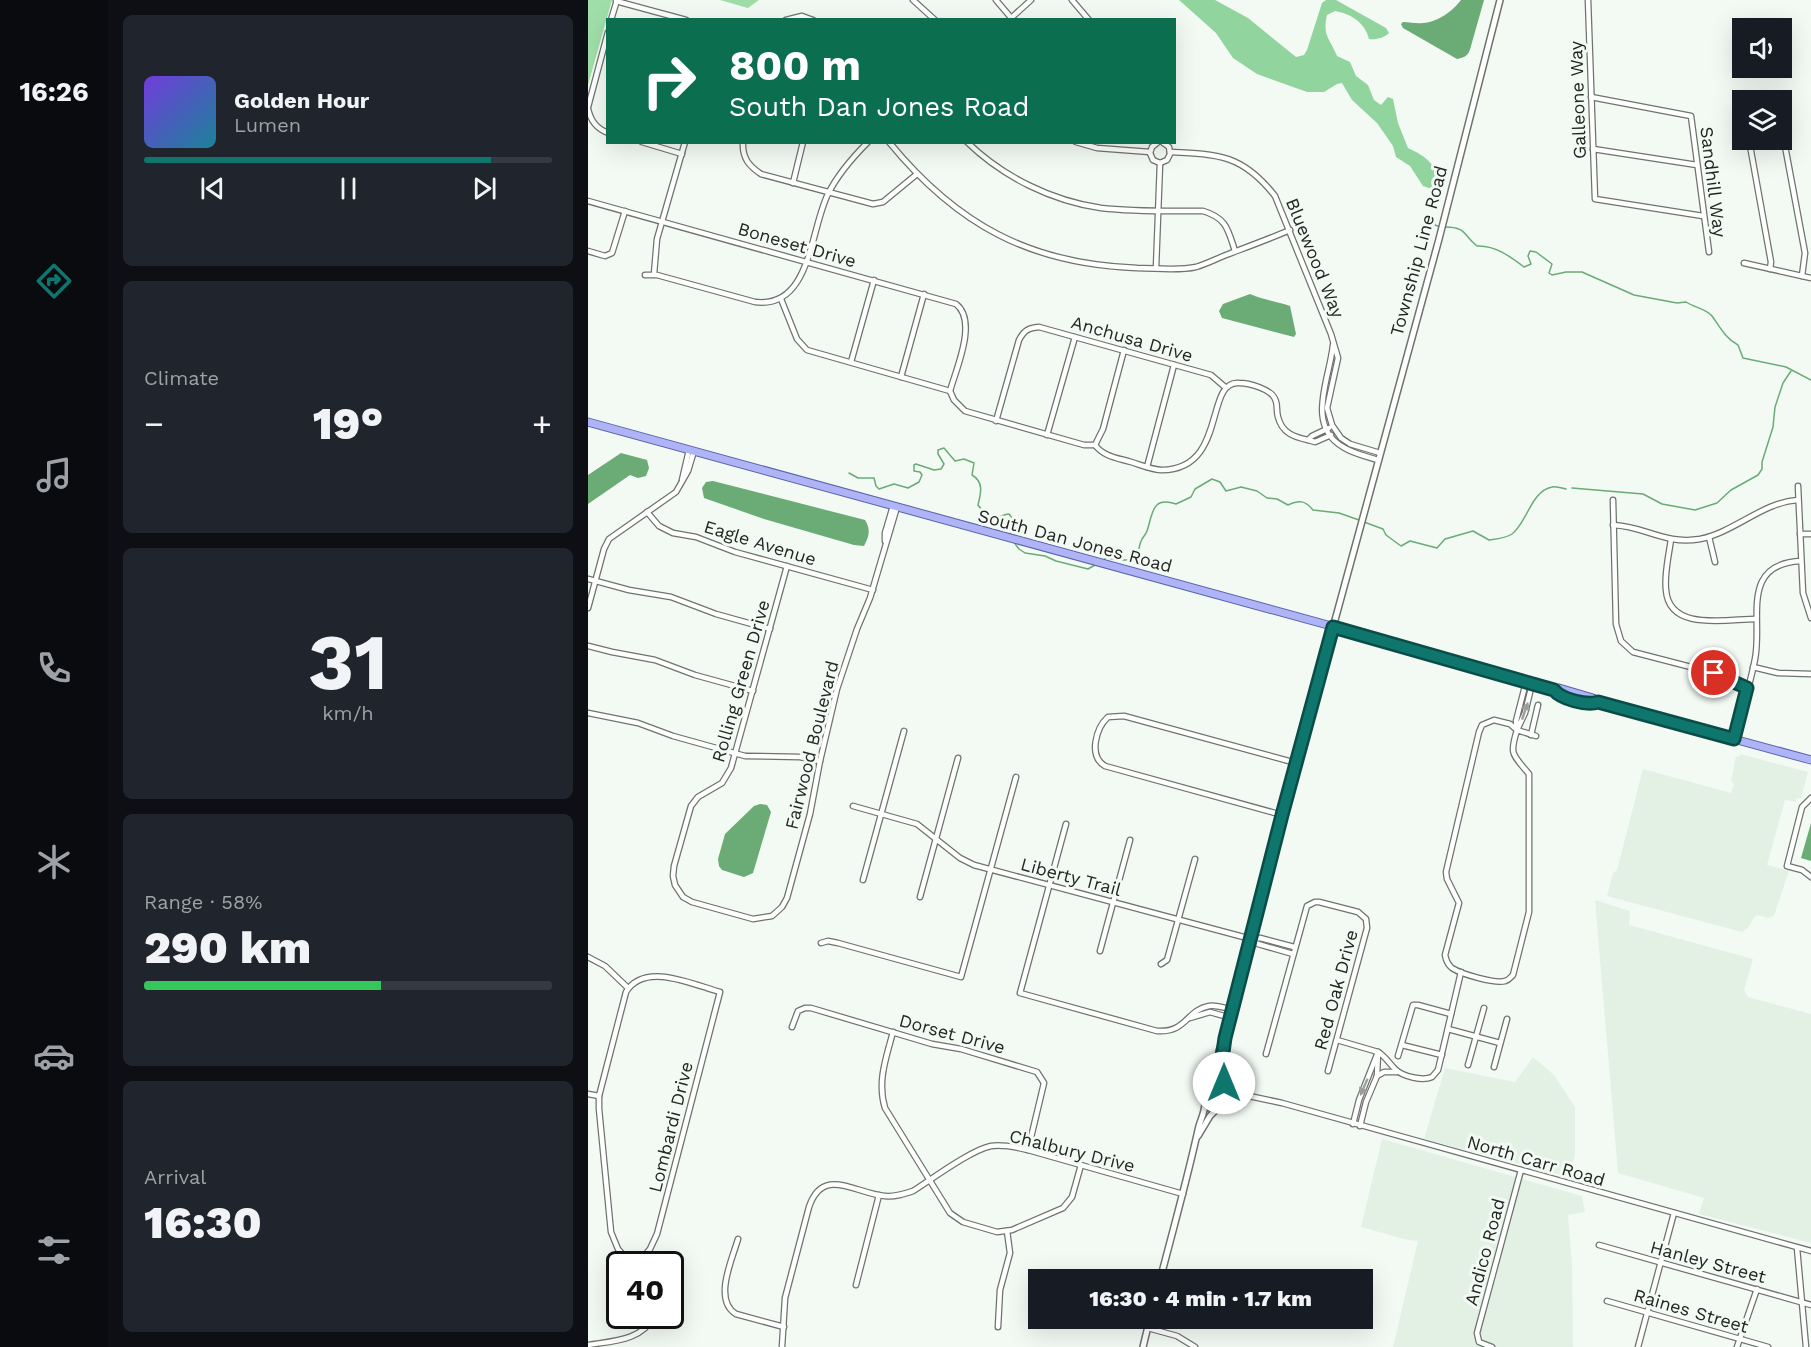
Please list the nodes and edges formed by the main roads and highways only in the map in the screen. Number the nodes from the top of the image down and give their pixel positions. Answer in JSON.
{"nodes":[{"id":1,"x":588,"y":422,"type":"edge"},
{"id":2,"x":1811,"y":760,"type":"edge"}],
"edges":[{"from":1,"to":2,"type":"main road","name":"South Dan Jones Road"}]}
